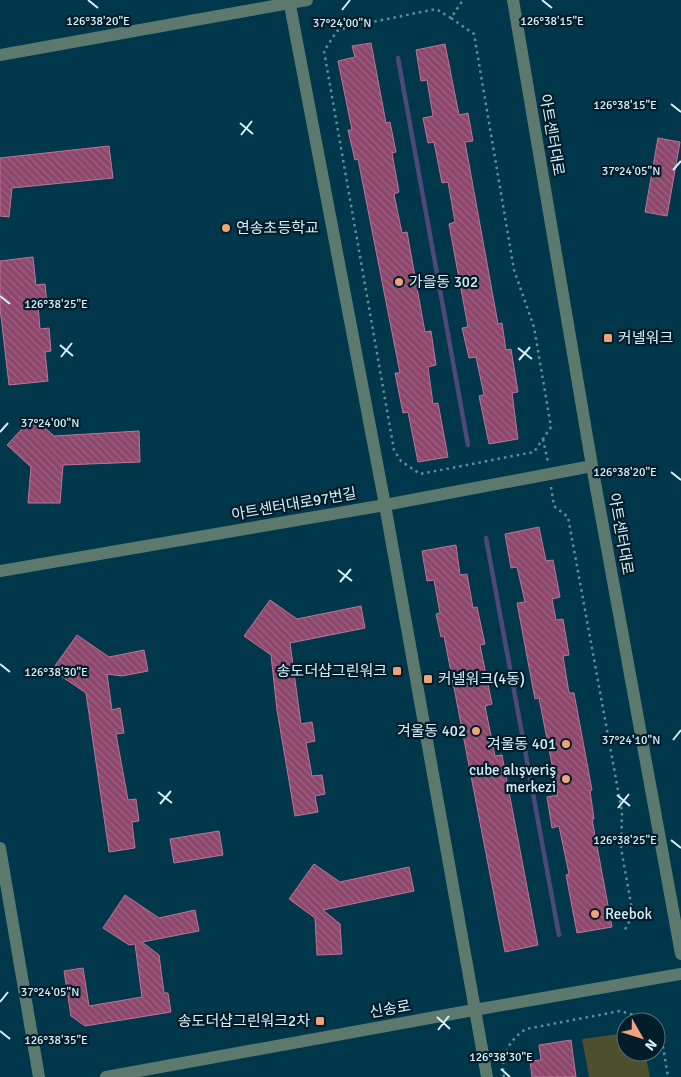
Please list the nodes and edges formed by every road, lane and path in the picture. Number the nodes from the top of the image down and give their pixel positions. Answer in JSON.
{"nodes":[{"id":1,"x":307,"y":0,"type":"edge"},
{"id":2,"x":463,"y":0,"type":"edge"},
{"id":3,"x":513,"y":0,"type":"edge"},
{"id":4,"x":289,"y":1,"type":"edge"},
{"id":5,"x":451,"y":18,"type":"junction"},
{"id":6,"x":0,"y":55,"type":"edge"},
{"id":7,"x":544,"y":439,"type":"junction"},
{"id":8,"x":546,"y":453,"type":"dead end"},
{"id":9,"x":592,"y":466,"type":"junction"},
{"id":10,"x":551,"y":489,"type":"dead end"},
{"id":11,"x":385,"y":505,"type":"junction"},
{"id":12,"x":0,"y":571,"type":"edge"},
{"id":13,"x":0,"y":848,"type":"edge"},
{"id":14,"x":623,"y":933,"type":"dead end"},
{"id":15,"x":681,"y":954,"type":"edge"},
{"id":16,"x":681,"y":974,"type":"edge"},
{"id":17,"x":474,"y":1010,"type":"junction"},
{"id":18,"x":624,"y":1012,"type":"edge"},
{"id":19,"x":666,"y":1062,"type":"edge"},
{"id":20,"x":39,"y":1077,"type":"edge"},
{"id":21,"x":106,"y":1077,"type":"edge"},
{"id":22,"x":487,"y":1077,"type":"edge"},
{"id":23,"x":504,"y":1077,"type":"edge"},
{"id":24,"x":668,"y":1077,"type":"edge"}],
"edges":[{"from":1,"to":4,"type":"street"},
{"from":2,"to":5,"type":"path"},
{"from":3,"to":9,"type":"street","name":"아트센터대로"},
{"from":4,"to":6,"type":"street"},
{"from":4,"to":11,"type":"street"},
{"from":5,"to":7,"type":"path"},
{"from":5,"to":7,"type":"path"},
{"from":7,"to":8,"type":"path"},
{"from":9,"to":11,"type":"street","name":"아트센터대로97번길"},
{"from":9,"to":15,"type":"street","name":"아트센터대로"},
{"from":10,"to":14,"type":"path"},
{"from":11,"to":12,"type":"street","name":"아트센터대로97번길"},
{"from":11,"to":17,"type":"street"},
{"from":13,"to":20,"type":"street"},
{"from":16,"to":17,"type":"street","name":"신송로"},
{"from":17,"to":21,"type":"street","name":"신송로"},
{"from":17,"to":22,"type":"street"},
{"from":18,"to":23,"type":"path"},
{"from":19,"to":24,"type":"path"}]}
